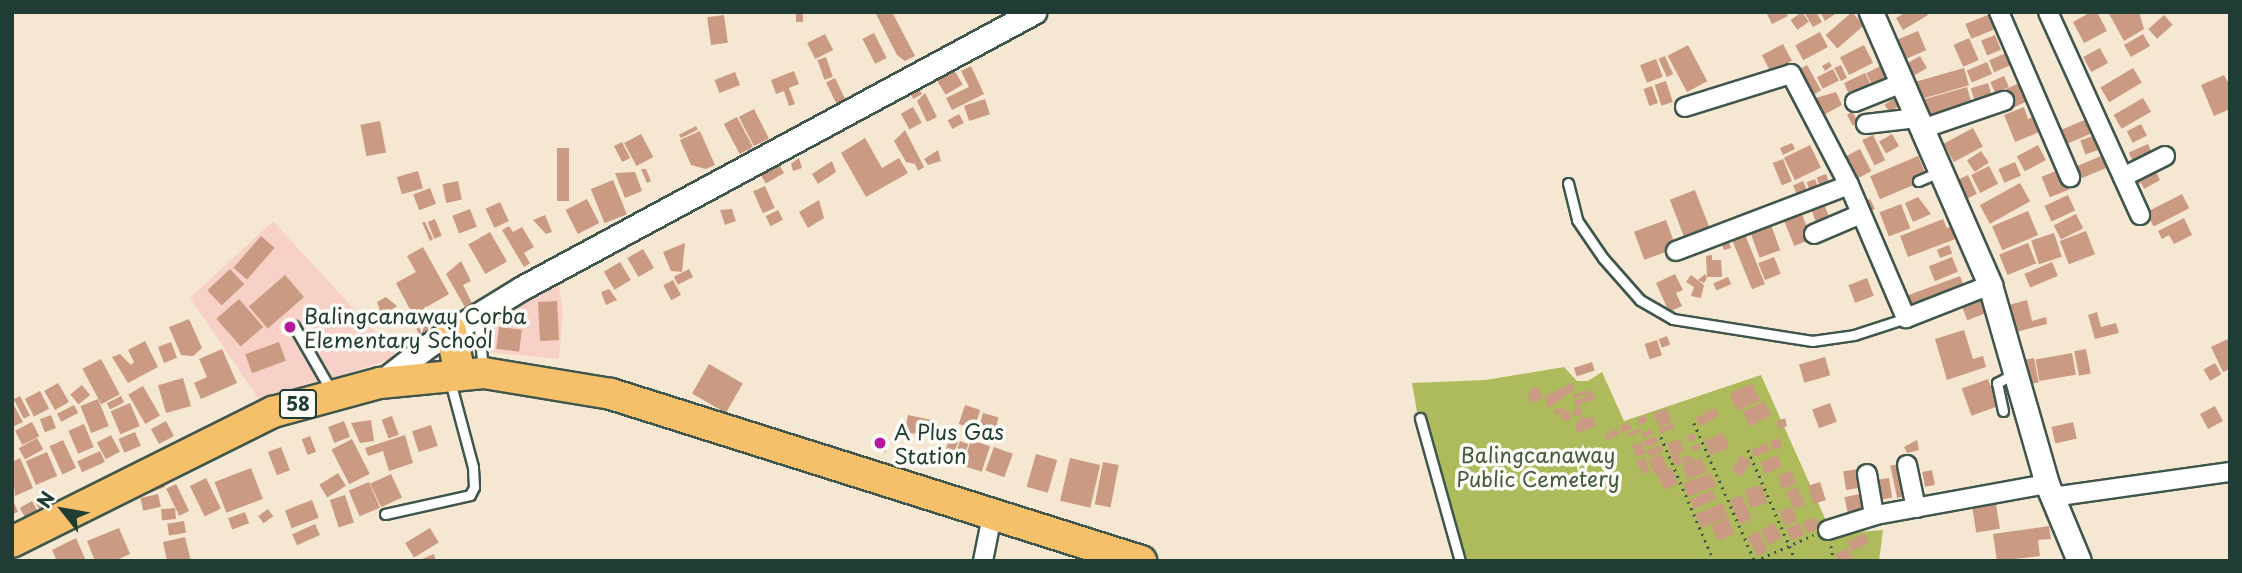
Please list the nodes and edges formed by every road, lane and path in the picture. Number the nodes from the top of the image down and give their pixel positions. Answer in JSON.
{"nodes":[{"id":1,"x":1034,"y":12,"type":"edge"},
{"id":2,"x":1871,"y":12,"type":"edge"},
{"id":3,"x":1999,"y":12,"type":"edge"},
{"id":4,"x":2048,"y":12,"type":"edge"},
{"id":5,"x":1902,"y":83,"type":"junction"},
{"id":6,"x":2004,"y":101,"type":"dead end"},
{"id":7,"x":1855,"y":102,"type":"dead end"},
{"id":8,"x":1685,"y":107,"type":"dead end"},
{"id":9,"x":1920,"y":123,"type":"junction"},
{"id":10,"x":1867,"y":124,"type":"dead end"},
{"id":11,"x":2165,"y":156,"type":"dead end"},
{"id":12,"x":1941,"y":172,"type":"junction"},
{"id":13,"x":2070,"y":177,"type":"dead end"},
{"id":14,"x":2123,"y":177,"type":"junction"},
{"id":15,"x":1918,"y":181,"type":"dead end"},
{"id":16,"x":1568,"y":183,"type":"dead end"},
{"id":17,"x":1849,"y":186,"type":"junction"},
{"id":18,"x":1861,"y":214,"type":"junction"},
{"id":19,"x":2140,"y":215,"type":"dead end"},
{"id":20,"x":1814,"y":234,"type":"dead end"},
{"id":21,"x":1676,"y":251,"type":"dead end"},
{"id":22,"x":1990,"y":285,"type":"junction"},
{"id":23,"x":478,"y":313,"type":"junction"},
{"id":24,"x":1906,"y":318,"type":"junction"},
{"id":25,"x":294,"y":327,"type":"dead end"},
{"id":26,"x":451,"y":331,"type":"junction"},
{"id":27,"x":2015,"y":373,"type":"junction"},
{"id":28,"x":464,"y":374,"type":"junction"},
{"id":29,"x":380,"y":383,"type":"junction"},
{"id":30,"x":332,"y":393,"type":"junction"},
{"id":31,"x":2003,"y":411,"type":"dead end"},
{"id":32,"x":1420,"y":418,"type":"dead end"},
{"id":33,"x":1694,"y":423,"type":"dead end"},
{"id":34,"x":1661,"y":437,"type":"dead end"},
{"id":35,"x":1748,"y":450,"type":"dead end"},
{"id":36,"x":1907,"y":465,"type":"dead end"},
{"id":37,"x":2230,"y":472,"type":"edge"},
{"id":38,"x":1867,"y":474,"type":"dead end"},
{"id":39,"x":2050,"y":491,"type":"junction"},
{"id":40,"x":1916,"y":508,"type":"junction"},
{"id":41,"x":993,"y":511,"type":"junction"},
{"id":42,"x":385,"y":514,"type":"dead end"},
{"id":43,"x":1874,"y":515,"type":"junction"},
{"id":44,"x":1828,"y":530,"type":"joint"},
{"id":45,"x":12,"y":542,"type":"edge"},
{"id":46,"x":1789,"y":545,"type":"junction"},
{"id":47,"x":983,"y":561,"type":"edge"},
{"id":48,"x":1141,"y":561,"type":"edge"},
{"id":49,"x":1460,"y":561,"type":"edge"},
{"id":50,"x":1713,"y":561,"type":"edge"},
{"id":51,"x":1796,"y":561,"type":"edge"},
{"id":52,"x":2077,"y":561,"type":"edge"}],
"edges":[{"from":1,"to":23,"type":"street"},
{"from":2,"to":5,"type":"street"},
{"from":3,"to":13,"type":"street"},
{"from":4,"to":14,"type":"street"},
{"from":5,"to":7,"type":"street"},
{"from":5,"to":9,"type":"street"},
{"from":6,"to":9,"type":"street"},
{"from":8,"to":17,"type":"street"},
{"from":9,"to":10,"type":"street"},
{"from":9,"to":12,"type":"street"},
{"from":11,"to":14,"type":"street"},
{"from":12,"to":15,"type":"lane"},
{"from":12,"to":22,"type":"street"},
{"from":14,"to":19,"type":"street"},
{"from":16,"to":24,"type":"lane"},
{"from":17,"to":18,"type":"street"},
{"from":17,"to":21,"type":"street"},
{"from":18,"to":20,"type":"street"},
{"from":18,"to":24,"type":"street"},
{"from":22,"to":24,"type":"street"},
{"from":22,"to":27,"type":"street"},
{"from":23,"to":26,"type":"street"},
{"from":23,"to":28,"type":"lane"},
{"from":25,"to":30,"type":"lane"},
{"from":26,"to":28,"type":"highway"},
{"from":26,"to":29,"type":"street"},
{"from":27,"to":31,"type":"lane"},
{"from":27,"to":39,"type":"street"},
{"from":28,"to":29,"type":"highway","number":"58"},
{"from":28,"to":41,"type":"highway","number":"58"},
{"from":28,"to":42,"type":"lane"},
{"from":29,"to":30,"type":"highway","number":"58"},
{"from":30,"to":45,"type":"highway","number":"58"},
{"from":32,"to":49,"type":"lane"},
{"from":33,"to":46,"type":"path"},
{"from":34,"to":50,"type":"path"},
{"from":35,"to":46,"type":"path"},
{"from":36,"to":40,"type":"street"},
{"from":37,"to":39,"type":"street"},
{"from":38,"to":43,"type":"street"},
{"from":39,"to":40,"type":"street"},
{"from":39,"to":52,"type":"street"},
{"from":40,"to":43,"type":"street"},
{"from":41,"to":47,"type":"street"},
{"from":41,"to":48,"type":"highway","number":"58"},
{"from":43,"to":44,"type":"street"},
{"from":44,"to":46,"type":"path"},
{"from":46,"to":51,"type":"path"}]}
